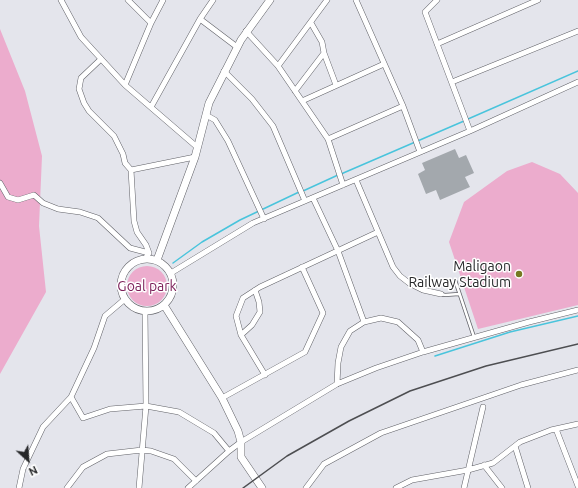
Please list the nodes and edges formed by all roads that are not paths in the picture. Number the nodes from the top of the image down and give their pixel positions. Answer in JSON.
{"nodes":[{"id":1,"x":61,"y":0,"type":"edge"},
{"id":2,"x":128,"y":0,"type":"edge"},
{"id":3,"x":163,"y":0,"type":"edge"},
{"id":4,"x":213,"y":0,"type":"edge"},
{"id":5,"x":270,"y":0,"type":"edge"},
{"id":6,"x":327,"y":0,"type":"edge"},
{"id":7,"x":356,"y":0,"type":"edge"},
{"id":8,"x":437,"y":0,"type":"edge"},
{"id":9,"x":538,"y":0,"type":"edge"},
{"id":10,"x":200,"y":19,"type":"junction"},
{"id":11,"x":151,"y":23,"type":"junction"},
{"id":12,"x":311,"y":23,"type":"junction"},
{"id":13,"x":246,"y":31,"type":"junction"},
{"id":14,"x":578,"y":31,"type":"edge"},
{"id":15,"x":437,"y":44,"type":"junction"},
{"id":16,"x":237,"y":47,"type":"junction"},
{"id":17,"x":324,"y":53,"type":"junction"},
{"id":18,"x":101,"y":59,"type":"junction"},
{"id":19,"x":384,"y":64,"type":"junction"},
{"id":20,"x":278,"y":66,"type":"junction"},
{"id":21,"x":224,"y":71,"type":"junction"},
{"id":22,"x":452,"y":82,"type":"junction"},
{"id":23,"x":578,"y":82,"type":"edge"},
{"id":24,"x":125,"y":85,"type":"junction"},
{"id":25,"x":336,"y":85,"type":"junction"},
{"id":26,"x":295,"y":91,"type":"junction"},
{"id":27,"x":302,"y":101,"type":"junction"},
{"id":28,"x":403,"y":106,"type":"junction"},
{"id":29,"x":150,"y":107,"type":"junction"},
{"id":30,"x":206,"y":115,"type":"junction"},
{"id":31,"x":470,"y":131,"type":"junction"},
{"id":32,"x":328,"y":139,"type":"junction"},
{"id":33,"x":197,"y":147,"type":"junction"},
{"id":34,"x":420,"y":152,"type":"junction"},
{"id":35,"x":195,"y":157,"type":"junction"},
{"id":36,"x":132,"y":170,"type":"junction"},
{"id":37,"x":356,"y":180,"type":"junction"},
{"id":38,"x":0,"y":183,"type":"edge"},
{"id":39,"x":343,"y":185,"type":"junction"},
{"id":40,"x":313,"y":198,"type":"junction"},
{"id":41,"x":305,"y":202,"type":"junction"},
{"id":42,"x":264,"y":219,"type":"junction"},
{"id":43,"x":378,"y":232,"type":"junction"},
{"id":44,"x":338,"y":251,"type":"junction"},
{"id":45,"x":147,"y":256,"type":"junction"},
{"id":46,"x":157,"y":260,"type":"junction"},
{"id":47,"x":302,"y":267,"type":"junction"},
{"id":48,"x":170,"y":273,"type":"junction"},
{"id":49,"x":455,"y":280,"type":"dead end"},
{"id":50,"x":255,"y":290,"type":"junction"},
{"id":51,"x":441,"y":294,"type":"joint"},
{"id":52,"x":459,"y":294,"type":"junction"},
{"id":53,"x":125,"y":299,"type":"junction"},
{"id":54,"x":164,"y":305,"type":"junction"},
{"id":55,"x":578,"y":310,"type":"edge"},
{"id":56,"x":145,"y":311,"type":"junction"},
{"id":57,"x":364,"y":322,"type":"junction"},
{"id":58,"x":241,"y":335,"type":"junction"},
{"id":59,"x":474,"y":337,"type":"junction"},
{"id":60,"x":423,"y":352,"type":"junction"},
{"id":61,"x":578,"y":370,"type":"edge"},
{"id":62,"x":265,"y":374,"type":"junction"},
{"id":63,"x":337,"y":384,"type":"junction"},
{"id":64,"x":71,"y":397,"type":"junction"},
{"id":65,"x":222,"y":398,"type":"junction"},
{"id":66,"x":146,"y":406,"type":"junction"},
{"id":67,"x":483,"y":407,"type":"dead end"},
{"id":68,"x":578,"y":424,"type":"edge"},
{"id":69,"x":556,"y":429,"type":"junction"},
{"id":70,"x":241,"y":442,"type":"junction"},
{"id":71,"x":515,"y":446,"type":"junction"},
{"id":72,"x":142,"y":450,"type":"junction"},
{"id":73,"x":229,"y":451,"type":"junction"},
{"id":74,"x":484,"y":465,"type":"junction"},
{"id":75,"x":468,"y":470,"type":"junction"},
{"id":76,"x":196,"y":481,"type":"junction"},
{"id":77,"x":578,"y":486,"type":"edge"},
{"id":78,"x":19,"y":488,"type":"edge"},
{"id":79,"x":67,"y":488,"type":"edge"},
{"id":80,"x":139,"y":488,"type":"edge"},
{"id":81,"x":188,"y":488,"type":"edge"},
{"id":82,"x":262,"y":488,"type":"edge"},
{"id":83,"x":306,"y":488,"type":"edge"},
{"id":84,"x":396,"y":488,"type":"edge"},
{"id":85,"x":464,"y":488,"type":"edge"},
{"id":86,"x":502,"y":488,"type":"edge"},
{"id":87,"x":528,"y":488,"type":"edge"}],
"edges":[{"from":1,"to":18,"type":"street"},
{"from":2,"to":11,"type":"street"},
{"from":3,"to":11,"type":"street"},
{"from":4,"to":10,"type":"street"},
{"from":5,"to":13,"type":"street"},
{"from":6,"to":12,"type":"street"},
{"from":7,"to":19,"type":"street"},
{"from":8,"to":15,"type":"street"},
{"from":9,"to":15,"type":"street"},
{"from":10,"to":16,"type":"street"},
{"from":10,"to":29,"type":"street"},
{"from":11,"to":24,"type":"street"},
{"from":12,"to":17,"type":"street"},
{"from":12,"to":20,"type":"street"},
{"from":13,"to":16,"type":"street"},
{"from":13,"to":20,"type":"street"},
{"from":14,"to":22,"type":"street"},
{"from":15,"to":22,"type":"street"},
{"from":16,"to":21,"type":"street"},
{"from":17,"to":25,"type":"street"},
{"from":17,"to":26,"type":"street"},
{"from":18,"to":24,"type":"street"},
{"from":18,"to":36,"type":"street"},
{"from":19,"to":25,"type":"street"},
{"from":19,"to":28,"type":"street"},
{"from":20,"to":26,"type":"street"},
{"from":21,"to":30,"type":"street"},
{"from":21,"to":41,"type":"street"},
{"from":22,"to":31,"type":"street"},
{"from":23,"to":31,"type":"street"},
{"from":24,"to":29,"type":"street"},
{"from":25,"to":27,"type":"street"},
{"from":26,"to":27,"type":"street"},
{"from":27,"to":32,"type":"street"},
{"from":28,"to":32,"type":"street"},
{"from":28,"to":34,"type":"street"},
{"from":29,"to":33,"type":"street"},
{"from":30,"to":33,"type":"street"},
{"from":30,"to":42,"type":"street"},
{"from":31,"to":34,"type":"street"},
{"from":32,"to":39,"type":"street"},
{"from":33,"to":35,"type":"street"},
{"from":34,"to":37,"type":"street"},
{"from":35,"to":36,"type":"street"},
{"from":35,"to":46,"type":"street"},
{"from":36,"to":45,"type":"street"},
{"from":37,"to":39,"type":"street"},
{"from":37,"to":43,"type":"street"},
{"from":38,"to":45,"type":"street"},
{"from":39,"to":40,"type":"street"},
{"from":40,"to":41,"type":"street"},
{"from":40,"to":44,"type":"street"},
{"from":41,"to":42,"type":"street"},
{"from":42,"to":48,"type":"street"},
{"from":43,"to":44,"type":"street"},
{"from":43,"to":51,"type":"street"},
{"from":44,"to":47,"type":"street"},
{"from":44,"to":57,"type":"street"},
{"from":45,"to":46,"type":"street"},
{"from":45,"to":53,"type":"street"},
{"from":46,"to":48,"type":"street"},
{"from":47,"to":50,"type":"street"},
{"from":47,"to":62,"type":"street"},
{"from":48,"to":54,"type":"street"},
{"from":49,"to":52,"type":"lane"},
{"from":50,"to":58,"type":"street"},
{"from":50,"to":58,"type":"street"},
{"from":51,"to":52,"type":"lane"},
{"from":52,"to":59,"type":"lane"},
{"from":53,"to":56,"type":"street"},
{"from":53,"to":64,"type":"street"},
{"from":54,"to":56,"type":"street"},
{"from":54,"to":65,"type":"street"},
{"from":55,"to":59,"type":"street"},
{"from":56,"to":66,"type":"street"},
{"from":57,"to":60,"type":"street"},
{"from":57,"to":63,"type":"street"},
{"from":58,"to":62,"type":"street"},
{"from":59,"to":60,"type":"street"},
{"from":60,"to":63,"type":"street"},
{"from":61,"to":83,"type":"street"},
{"from":62,"to":65,"type":"street"},
{"from":63,"to":70,"type":"street"},
{"from":64,"to":66,"type":"street"},
{"from":64,"to":78,"type":"street"},
{"from":65,"to":70,"type":"street"},
{"from":66,"to":72,"type":"street"},
{"from":66,"to":73,"type":"street"},
{"from":67,"to":75,"type":"street"},
{"from":68,"to":69,"type":"street"},
{"from":69,"to":71,"type":"street"},
{"from":69,"to":77,"type":"street"},
{"from":70,"to":73,"type":"street"},
{"from":70,"to":82,"type":"street"},
{"from":71,"to":74,"type":"street"},
{"from":71,"to":87,"type":"street"},
{"from":72,"to":76,"type":"street"},
{"from":72,"to":79,"type":"street"},
{"from":72,"to":80,"type":"street"},
{"from":73,"to":76,"type":"street"},
{"from":74,"to":75,"type":"street"},
{"from":74,"to":86,"type":"street"},
{"from":75,"to":84,"type":"street"},
{"from":75,"to":85,"type":"street"},
{"from":76,"to":81,"type":"street"}]}
